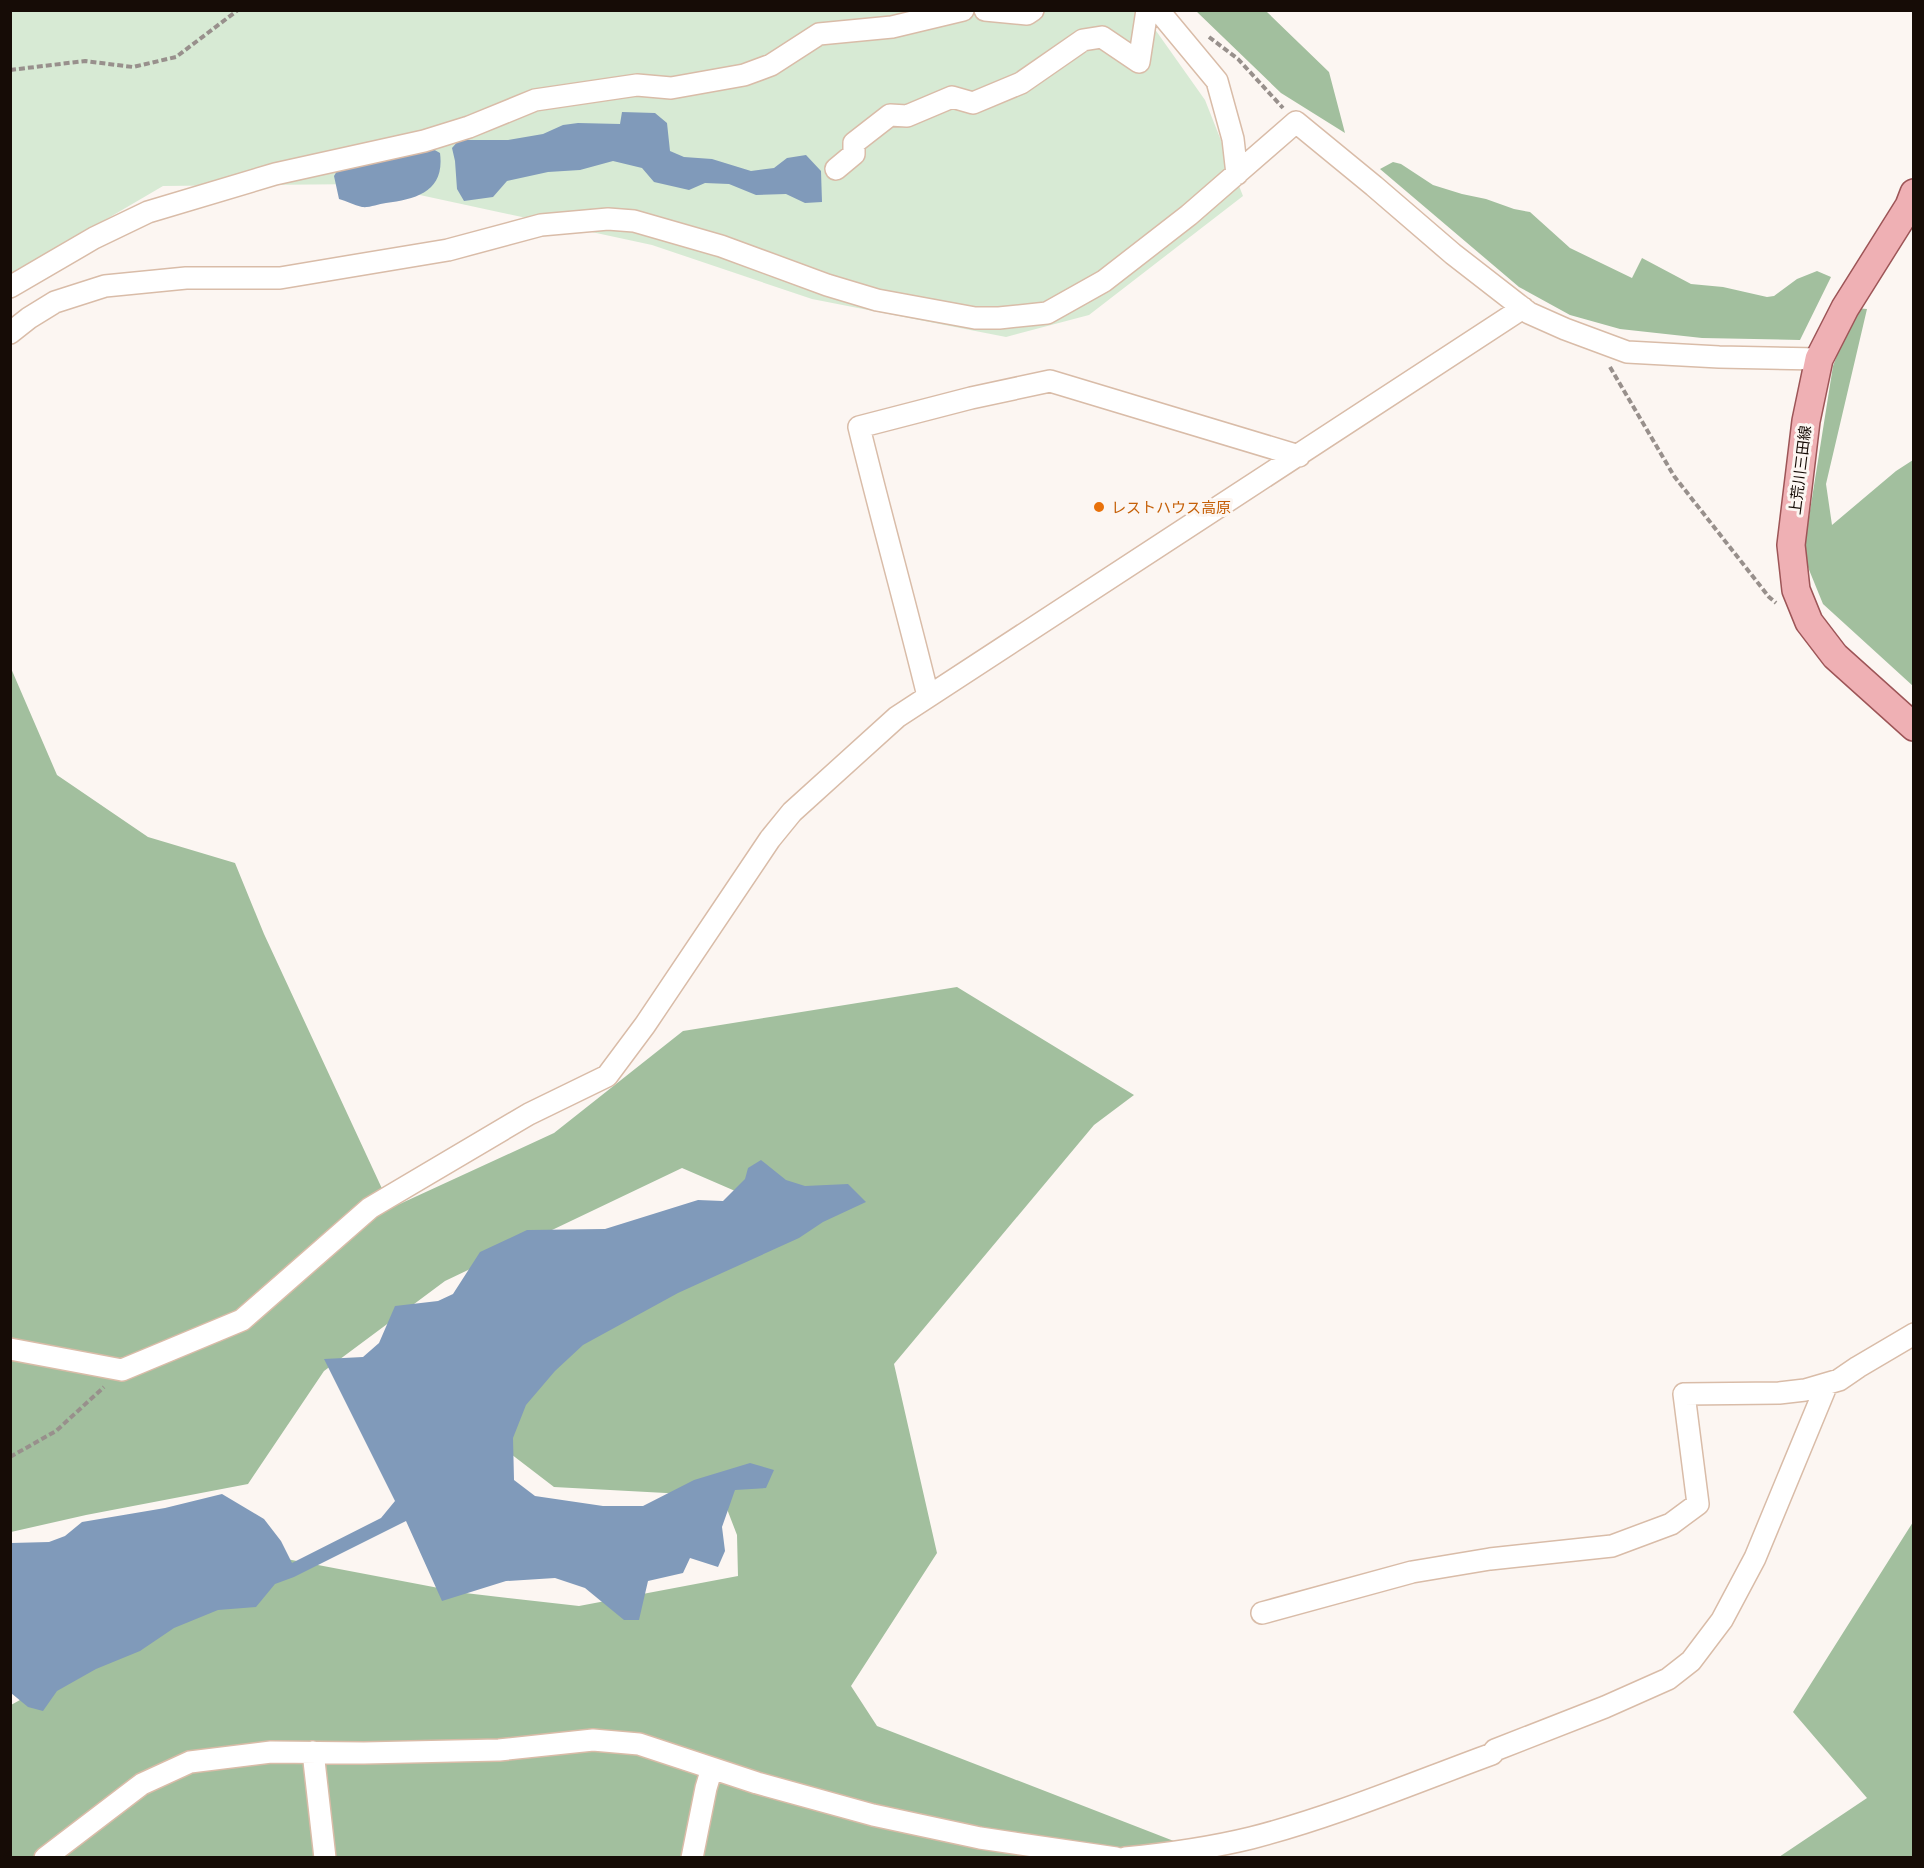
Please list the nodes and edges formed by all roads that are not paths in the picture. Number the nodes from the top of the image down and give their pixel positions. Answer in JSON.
{"nodes":[{"id":1,"x":963,"y":10,"type":"edge"},
{"id":2,"x":985,"y":10,"type":"edge"},
{"id":3,"x":1033,"y":10,"type":"edge"},
{"id":4,"x":1147,"y":10,"type":"edge"},
{"id":5,"x":1158,"y":10,"type":"edge"},
{"id":6,"x":836,"y":169,"type":"dead end"},
{"id":7,"x":1237,"y":174,"type":"junction"},
{"id":8,"x":1914,"y":193,"type":"edge"},
{"id":9,"x":10,"y":287,"type":"edge"},
{"id":10,"x":1523,"y":308,"type":"junction"},
{"id":11,"x":10,"y":333,"type":"edge"},
{"id":12,"x":1819,"y":359,"type":"junction"},
{"id":13,"x":1299,"y":456,"type":"junction"},
{"id":14,"x":928,"y":696,"type":"junction"},
{"id":15,"x":1914,"y":727,"type":"edge"},
{"id":16,"x":1914,"y":1334,"type":"edge"},
{"id":17,"x":10,"y":1349,"type":"edge"},
{"id":18,"x":1827,"y":1383,"type":"junction"},
{"id":19,"x":1262,"y":1613,"type":"dead end"},
{"id":20,"x":313,"y":1752,"type":"junction"},
{"id":21,"x":712,"y":1768,"type":"junction"},
{"id":22,"x":45,"y":1857,"type":"edge"},
{"id":23,"x":325,"y":1857,"type":"edge"},
{"id":24,"x":692,"y":1857,"type":"edge"},
{"id":25,"x":1114,"y":1857,"type":"edge"}],
"edges":[{"from":1,"to":9,"type":"street"},
{"from":2,"to":3,"type":"street"},
{"from":4,"to":6,"type":"street"},
{"from":5,"to":7,"type":"street"},
{"from":7,"to":10,"type":"street"},
{"from":7,"to":11,"type":"street"},
{"from":8,"to":12,"type":"main road","name":"上荒川三田線"},
{"from":10,"to":12,"type":"street"},
{"from":10,"to":13,"type":"street"},
{"from":12,"to":15,"type":"main road","name":"上荒川三田線"},
{"from":13,"to":14,"type":"street"},
{"from":13,"to":14,"type":"street"},
{"from":14,"to":17,"type":"street"},
{"from":16,"to":18,"type":"street"},
{"from":18,"to":19,"type":"street"},
{"from":18,"to":25,"type":"street"},
{"from":20,"to":21,"type":"street"},
{"from":20,"to":22,"type":"street"},
{"from":20,"to":23,"type":"street"},
{"from":21,"to":24,"type":"street"},
{"from":21,"to":25,"type":"street"}]}
